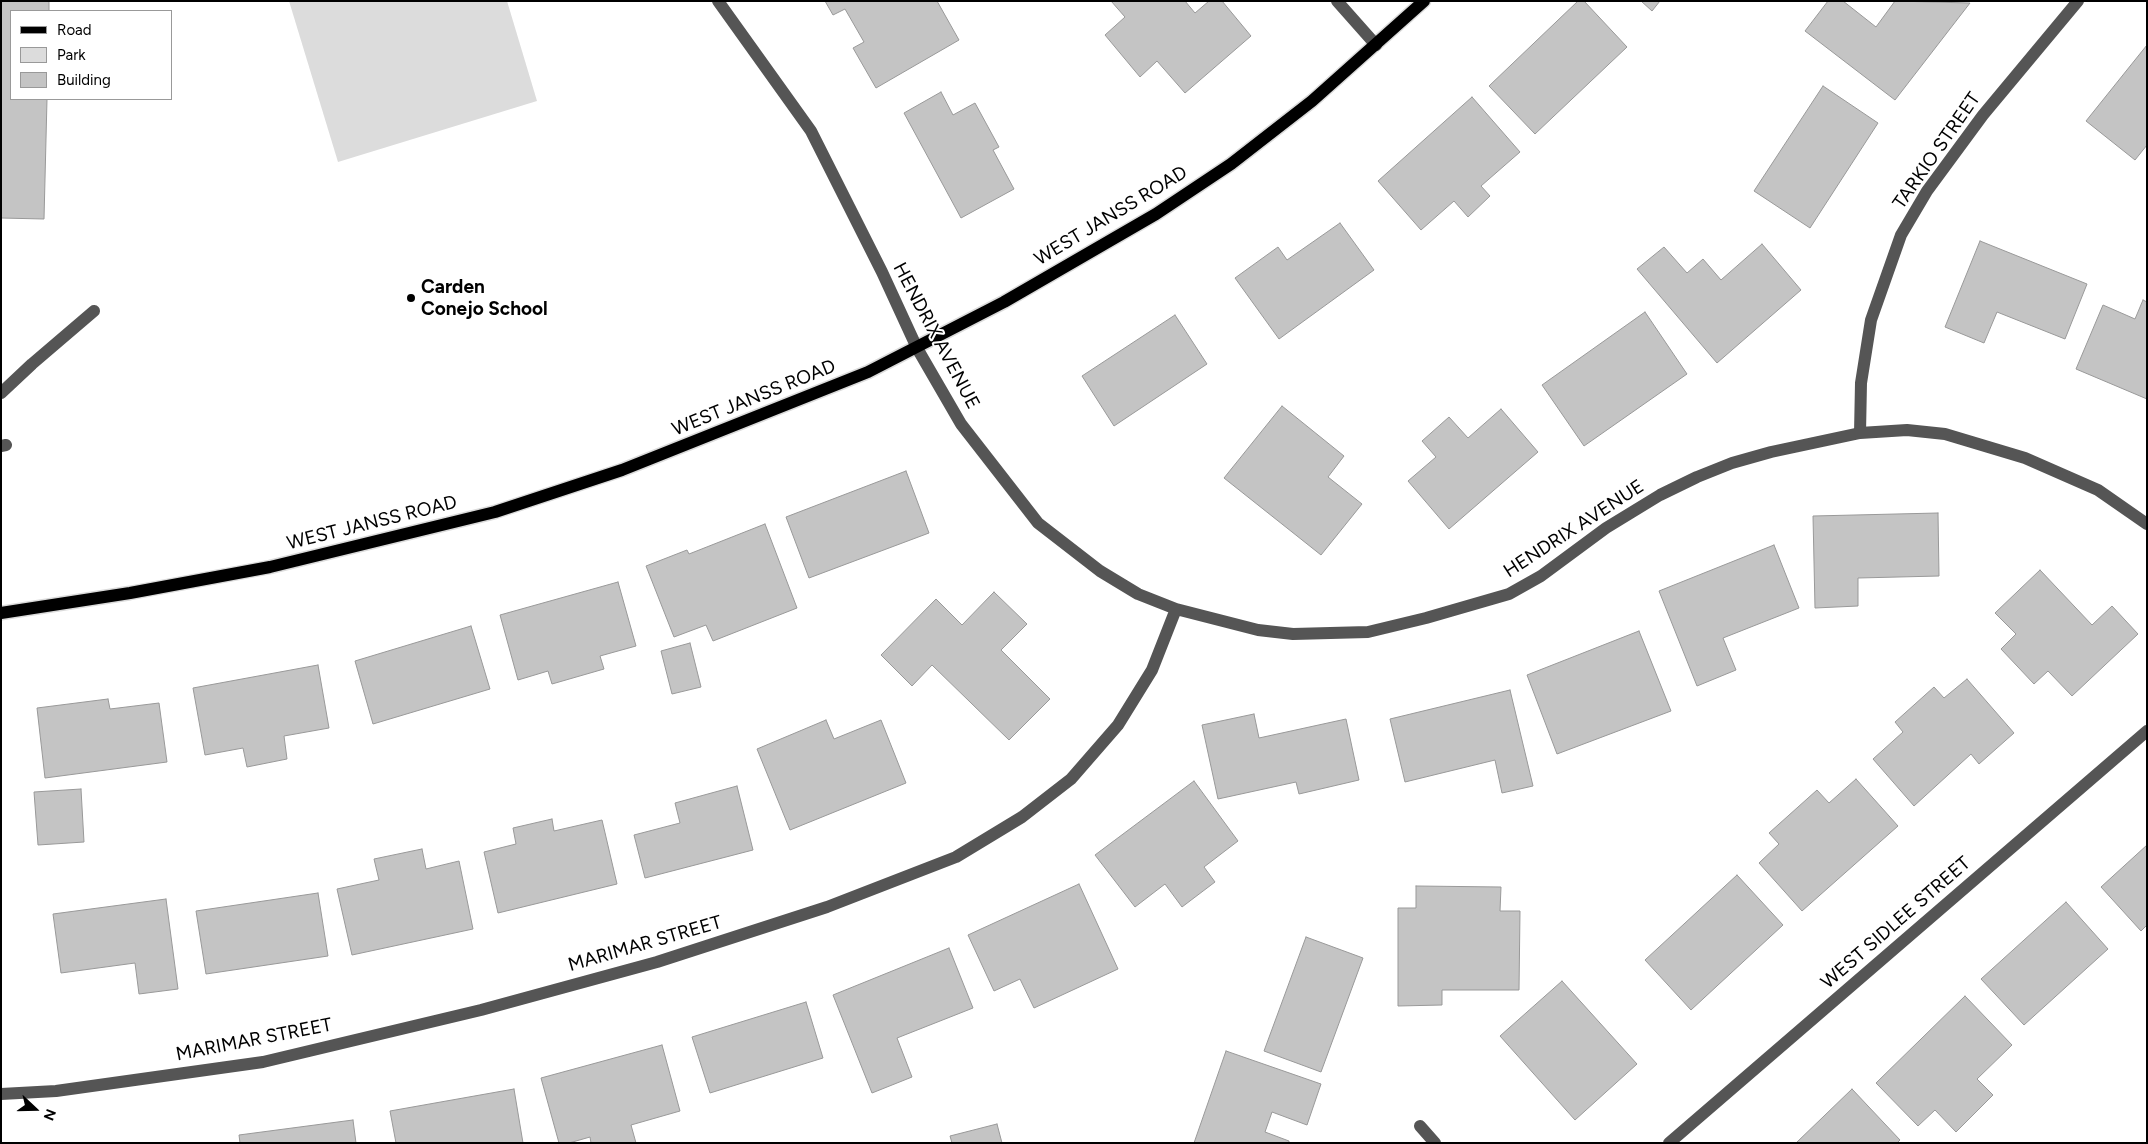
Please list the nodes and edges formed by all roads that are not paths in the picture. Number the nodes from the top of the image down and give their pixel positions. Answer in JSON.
{"nodes":[{"id":1,"x":718,"y":1,"type":"edge"},
{"id":2,"x":1337,"y":1,"type":"edge"},
{"id":3,"x":1424,"y":1,"type":"edge"},
{"id":4,"x":2078,"y":1,"type":"edge"},
{"id":5,"x":1376,"y":45,"type":"junction"},
{"id":6,"x":94,"y":311,"type":"dead end"},
{"id":7,"x":917,"y":348,"type":"junction"},
{"id":8,"x":1,"y":393,"type":"edge"},
{"id":9,"x":1860,"y":433,"type":"junction"},
{"id":10,"x":2147,"y":524,"type":"edge"},
{"id":11,"x":1176,"y":609,"type":"junction"},
{"id":12,"x":1,"y":613,"type":"edge"},
{"id":13,"x":2147,"y":731,"type":"edge"},
{"id":14,"x":1,"y":1094,"type":"edge"},
{"id":15,"x":1420,"y":1126,"type":"dead end"},
{"id":16,"x":1435,"y":1143,"type":"edge"},
{"id":17,"x":1669,"y":1143,"type":"edge"}],
"edges":[{"from":1,"to":7,"type":"street","name":"HENDRIX AVENUE"},
{"from":2,"to":5,"type":"street"},
{"from":3,"to":5,"type":"main road","name":"WEST JANSS ROAD"},
{"from":4,"to":9,"type":"street","name":"TARKIO STREET"},
{"from":5,"to":7,"type":"main road","name":"WEST JANSS ROAD"},
{"from":6,"to":8,"type":"street"},
{"from":7,"to":11,"type":"street","name":"HENDRIX AVENUE"},
{"from":7,"to":12,"type":"main road","name":"WEST JANSS ROAD"},
{"from":9,"to":10,"type":"street","name":"HENDRIX AVENUE"},
{"from":9,"to":11,"type":"street","name":"HENDRIX AVENUE"},
{"from":11,"to":14,"type":"street","name":"MARIMAR STREET"},
{"from":13,"to":17,"type":"street","name":"WEST SIDLEE STREET"},
{"from":15,"to":16,"type":"street"}]}
